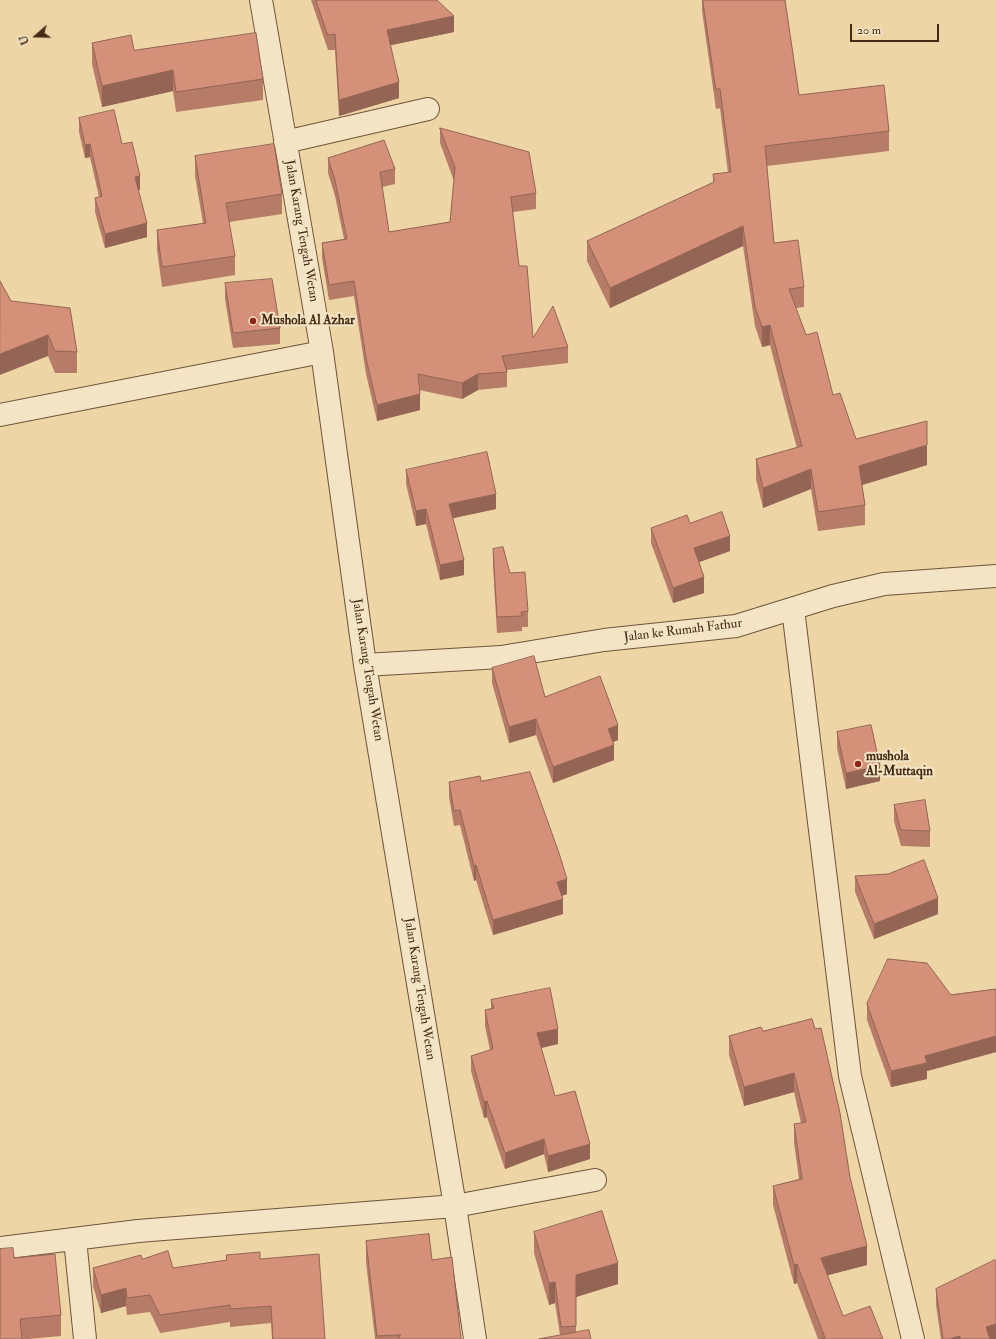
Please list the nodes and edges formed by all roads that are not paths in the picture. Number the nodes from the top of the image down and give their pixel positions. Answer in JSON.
{"nodes":[{"id":1,"x":261,"y":0,"type":"edge"},
{"id":2,"x":428,"y":109,"type":"dead end"},
{"id":3,"x":285,"y":142,"type":"junction"},
{"id":4,"x":322,"y":352,"type":"junction"},
{"id":5,"x":0,"y":415,"type":"edge"},
{"id":6,"x":996,"y":576,"type":"edge"},
{"id":7,"x":793,"y":609,"type":"junction"},
{"id":8,"x":365,"y":665,"type":"junction"},
{"id":9,"x":595,"y":1180,"type":"dead end"},
{"id":10,"x":455,"y":1206,"type":"junction"},
{"id":11,"x":75,"y":1239,"type":"junction"},
{"id":12,"x":0,"y":1248,"type":"edge"},
{"id":13,"x":85,"y":1339,"type":"edge"},
{"id":14,"x":476,"y":1339,"type":"edge"},
{"id":15,"x":914,"y":1339,"type":"edge"}],
"edges":[{"from":1,"to":3,"type":"street","name":"Jalan Karang Tengah Wetan"},
{"from":2,"to":3,"type":"street"},
{"from":3,"to":4,"type":"street","name":"Jalan Karang Tengah Wetan"},
{"from":4,"to":5,"type":"street"},
{"from":4,"to":8,"type":"street","name":"Jalan Karang Tengah Wetan"},
{"from":6,"to":7,"type":"street","name":"Jalan ke Rumah Fathur"},
{"from":7,"to":8,"type":"street","name":"Jalan ke Rumah Fathur"},
{"from":7,"to":15,"type":"street"},
{"from":8,"to":10,"type":"street","name":"Jalan Karang Tengah Wetan"},
{"from":9,"to":10,"type":"street"},
{"from":10,"to":11,"type":"street"},
{"from":10,"to":14,"type":"street","name":"Jalan Karang Tengah Wetan"},
{"from":11,"to":12,"type":"street"},
{"from":11,"to":13,"type":"street"}]}
